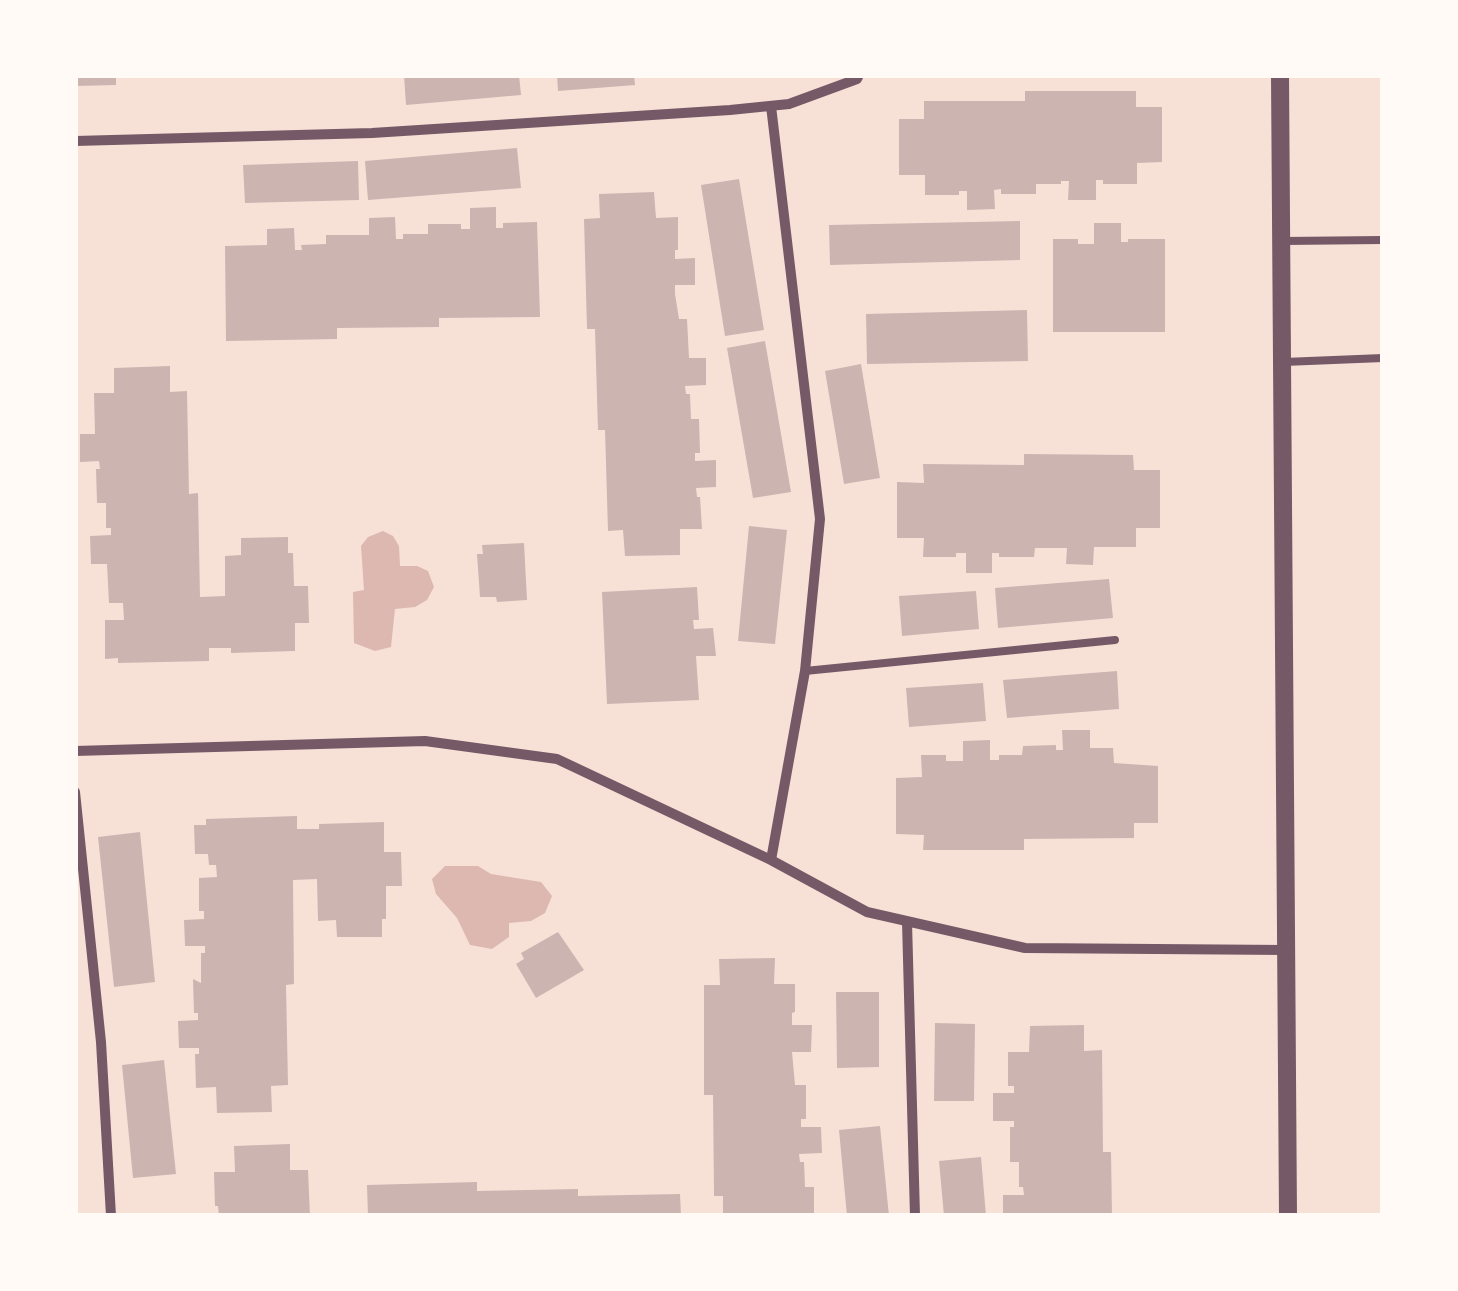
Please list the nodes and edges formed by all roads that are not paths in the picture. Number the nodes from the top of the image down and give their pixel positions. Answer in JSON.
{"nodes":[{"id":1,"x":860,"y":75,"type":"edge"},
{"id":2,"x":1280,"y":75,"type":"edge"},
{"id":3,"x":771,"y":106,"type":"junction"},
{"id":4,"x":75,"y":141,"type":"edge"},
{"id":5,"x":1383,"y":240,"type":"edge"},
{"id":6,"x":1283,"y":241,"type":"junction"},
{"id":7,"x":1383,"y":358,"type":"edge"},
{"id":8,"x":1284,"y":362,"type":"junction"},
{"id":9,"x":1115,"y":640,"type":"dead end"},
{"id":10,"x":805,"y":671,"type":"junction"},
{"id":11,"x":75,"y":751,"type":"edge"},
{"id":12,"x":75,"y":792,"type":"edge"},
{"id":13,"x":770,"y":860,"type":"junction"},
{"id":14,"x":908,"y":922,"type":"junction"},
{"id":15,"x":1286,"y":950,"type":"junction"},
{"id":16,"x":111,"y":1216,"type":"edge"},
{"id":17,"x":915,"y":1216,"type":"edge"},
{"id":18,"x":1288,"y":1216,"type":"edge"}],
"edges":[{"from":1,"to":3,"type":"street"},
{"from":2,"to":6,"type":"street"},
{"from":3,"to":4,"type":"street"},
{"from":3,"to":10,"type":"street"},
{"from":5,"to":6,"type":"lane"},
{"from":6,"to":8,"type":"street"},
{"from":7,"to":8,"type":"lane"},
{"from":8,"to":15,"type":"street"},
{"from":9,"to":10,"type":"lane"},
{"from":10,"to":13,"type":"street"},
{"from":11,"to":13,"type":"street"},
{"from":12,"to":16,"type":"street"},
{"from":13,"to":14,"type":"street"},
{"from":14,"to":15,"type":"street"},
{"from":14,"to":17,"type":"street"},
{"from":15,"to":18,"type":"street"}]}
